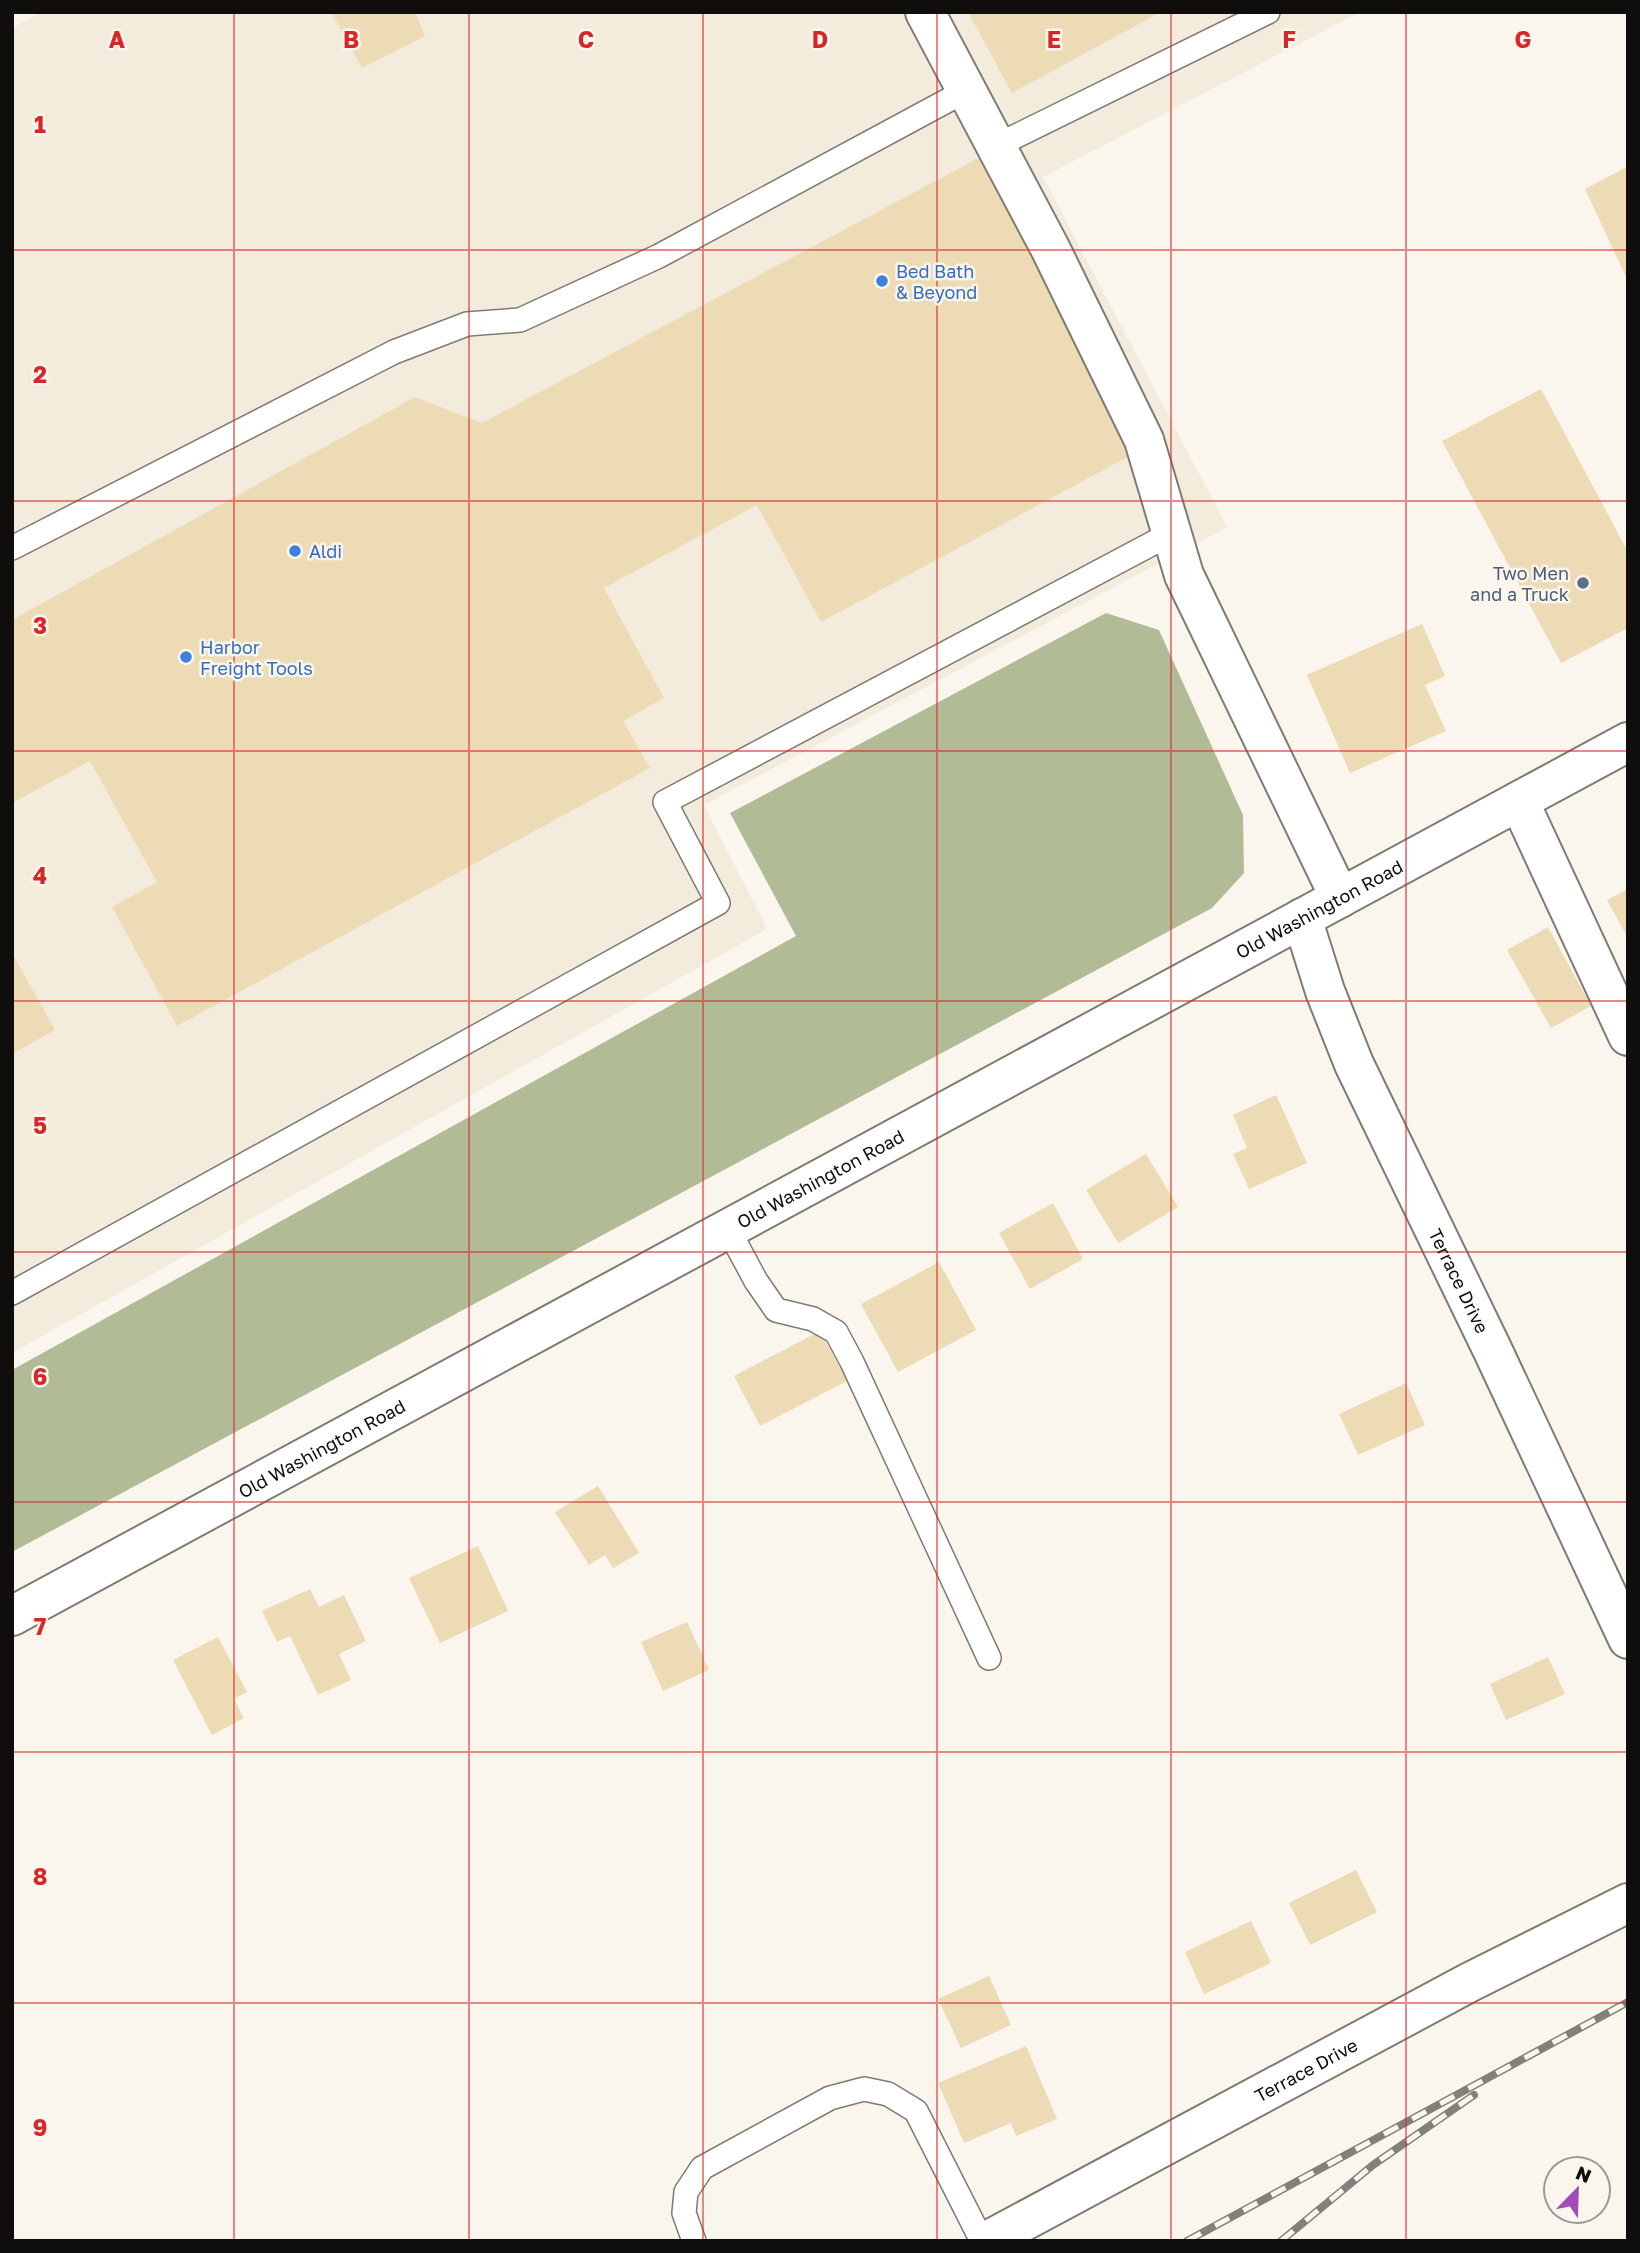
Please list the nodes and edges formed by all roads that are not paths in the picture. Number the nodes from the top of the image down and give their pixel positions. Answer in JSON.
{"nodes":[{"id":1,"x":925,"y":12,"type":"edge"},
{"id":2,"x":1268,"y":12,"type":"edge"},
{"id":3,"x":967,"y":90,"type":"junction"},
{"id":4,"x":996,"y":146,"type":"junction"},
{"id":5,"x":1172,"y":533,"type":"junction"},
{"id":6,"x":12,"y":548,"type":"edge"},
{"id":7,"x":1628,"y":742,"type":"edge"},
{"id":8,"x":1519,"y":801,"type":"junction"},
{"id":9,"x":1340,"y":898,"type":"junction"},
{"id":10,"x":1303,"y":918,"type":"junction"},
{"id":11,"x":1628,"y":1036,"type":"edge"},
{"id":12,"x":728,"y":1229,"type":"junction"},
{"id":13,"x":12,"y":1293,"type":"edge"},
{"id":14,"x":12,"y":1616,"type":"edge"},
{"id":15,"x":1628,"y":1639,"type":"edge"},
{"id":16,"x":989,"y":1658,"type":"dead end"},
{"id":17,"x":1628,"y":1903,"type":"edge"},
{"id":18,"x":694,"y":2241,"type":"edge"},
{"id":19,"x":984,"y":2241,"type":"edge"}],
"edges":[{"from":1,"to":3,"type":"street"},
{"from":2,"to":4,"type":"lane"},
{"from":3,"to":4,"type":"street"},
{"from":3,"to":6,"type":"lane"},
{"from":4,"to":5,"type":"street"},
{"from":5,"to":9,"type":"street"},
{"from":5,"to":13,"type":"lane"},
{"from":7,"to":8,"type":"street","name":"Old Washington Road"},
{"from":8,"to":9,"type":"street","name":"Old Washington Road"},
{"from":8,"to":11,"type":"street"},
{"from":9,"to":10,"type":"street","name":"Old Washington Road"},
{"from":10,"to":12,"type":"street","name":"Old Washington Road"},
{"from":10,"to":15,"type":"street","name":"Terrace Drive"},
{"from":12,"to":14,"type":"street","name":"Old Washington Road"},
{"from":12,"to":16,"type":"lane"},
{"from":17,"to":19,"type":"street","name":"Terrace Drive"},
{"from":18,"to":19,"type":"lane"}]}
